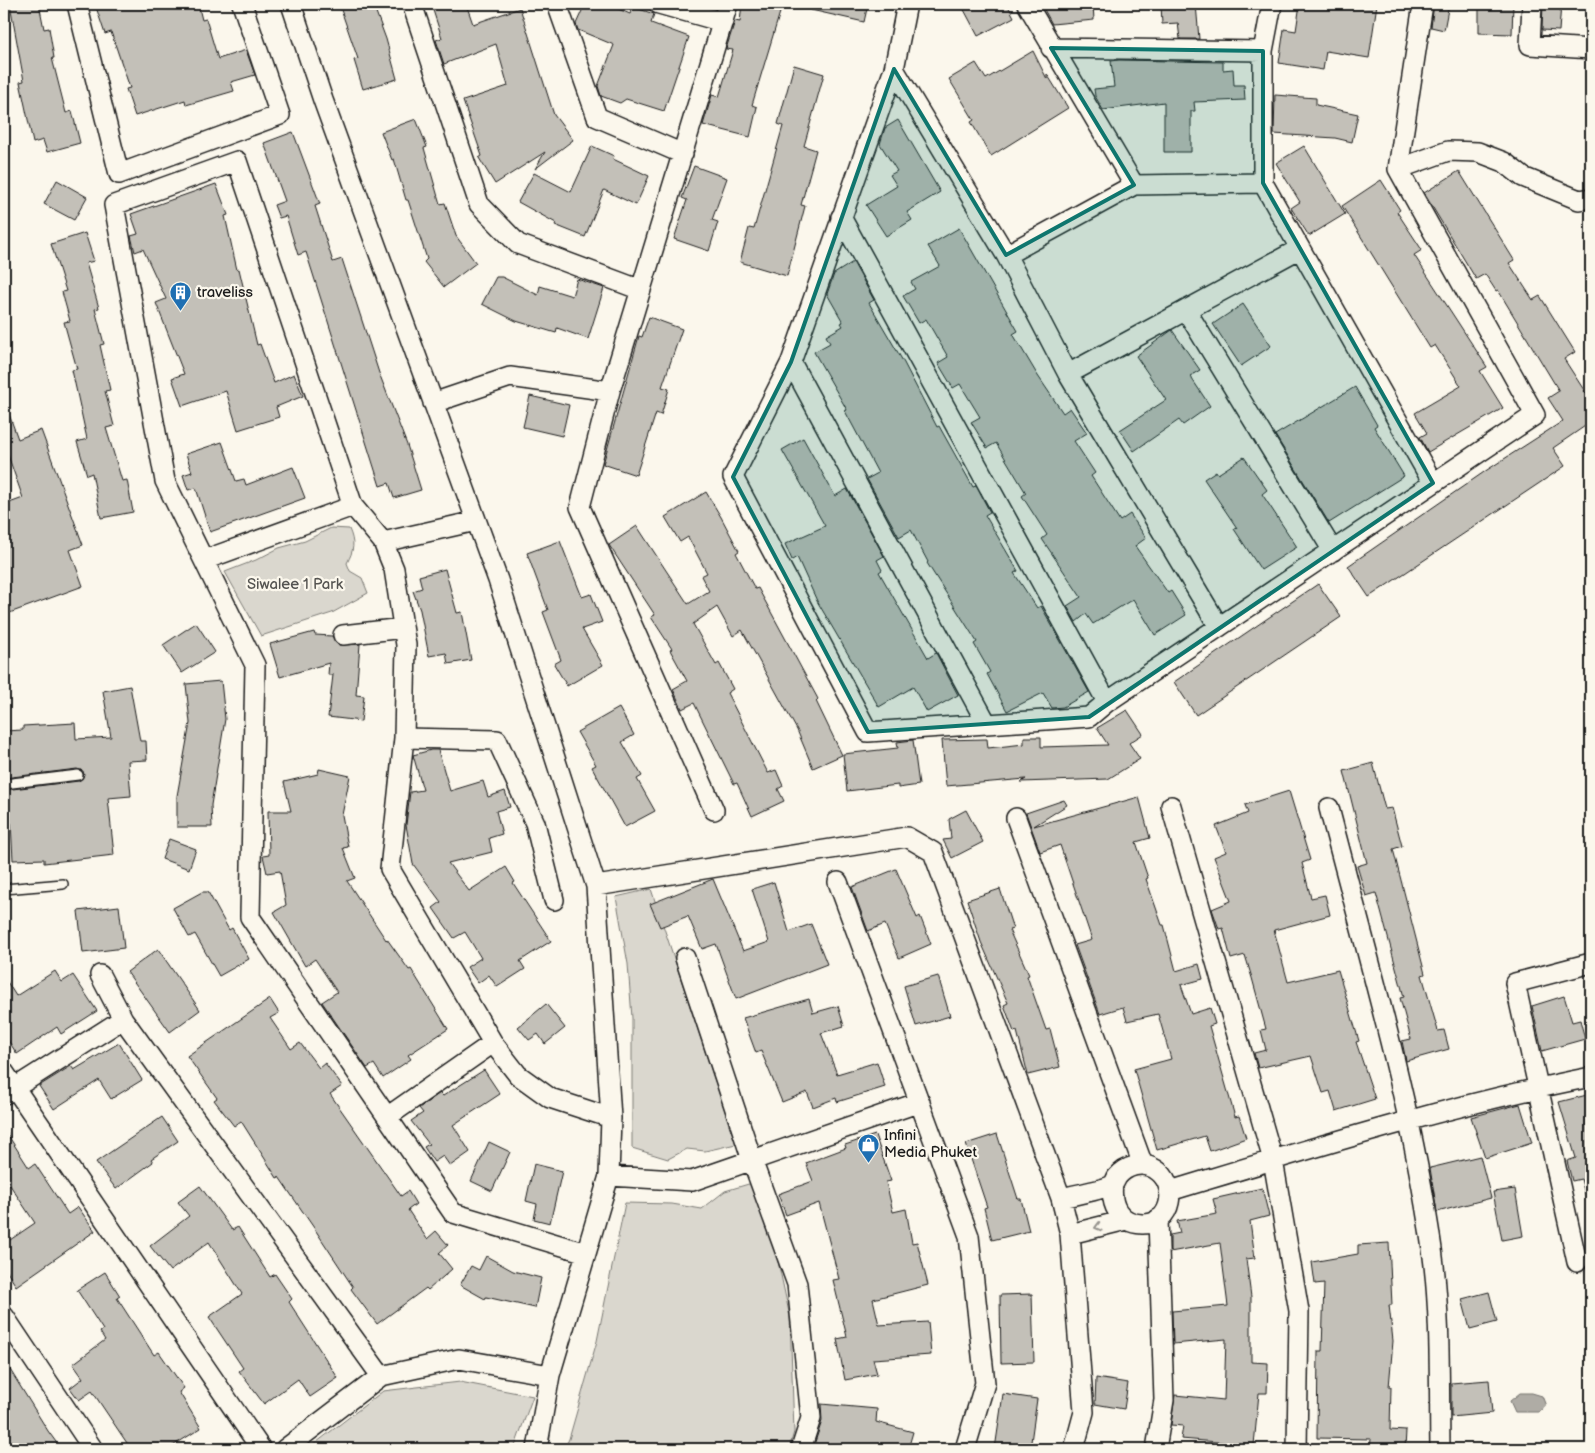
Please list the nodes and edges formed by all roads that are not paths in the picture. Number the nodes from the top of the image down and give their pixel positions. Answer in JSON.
{"nodes":[{"id":1,"x":77,"y":4,"type":"edge"},
{"id":2,"x":242,"y":4,"type":"edge"},
{"id":3,"x":291,"y":4,"type":"edge"},
{"id":4,"x":412,"y":4,"type":"edge"},
{"id":5,"x":659,"y":4,"type":"edge"},
{"id":6,"x":728,"y":4,"type":"edge"},
{"id":7,"x":907,"y":4,"type":"edge"},
{"id":8,"x":1027,"y":4,"type":"edge"},
{"id":9,"x":1272,"y":4,"type":"edge"},
{"id":10,"x":1423,"y":4,"type":"edge"},
{"id":11,"x":1532,"y":4,"type":"edge"},
{"id":12,"x":561,"y":7,"type":"edge"},
{"id":13,"x":722,"y":22,"type":"junction"},
{"id":14,"x":1051,"y":48,"type":"junction"},
{"id":15,"x":1591,"y":49,"type":"edge"},
{"id":16,"x":1263,"y":51,"type":"junction"},
{"id":17,"x":894,"y":69,"type":"junction"},
{"id":18,"x":683,"y":154,"type":"junction"},
{"id":19,"x":1398,"y":169,"type":"junction"},
{"id":20,"x":1263,"y":183,"type":"junction"},
{"id":21,"x":1134,"y":185,"type":"junction"},
{"id":22,"x":1591,"y":198,"type":"edge"},
{"id":23,"x":841,"y":217,"type":"junction"},
{"id":24,"x":1299,"y":249,"type":"junction"},
{"id":25,"x":1006,"y":255,"type":"junction"},
{"id":26,"x":641,"y":290,"type":"junction"},
{"id":27,"x":1186,"y":310,"type":"junction"},
{"id":28,"x":791,"y":362,"type":"junction"},
{"id":29,"x":1068,"y":374,"type":"junction"},
{"id":30,"x":610,"y":391,"type":"junction"},
{"id":31,"x":433,"y":403,"type":"junction"},
{"id":32,"x":1433,"y":484,"type":"junction"},
{"id":33,"x":353,"y":506,"type":"junction"},
{"id":34,"x":476,"y":521,"type":"junction"},
{"id":35,"x":383,"y":542,"type":"junction"},
{"id":36,"x":1333,"y":551,"type":"junction"},
{"id":37,"x":204,"y":560,"type":"junction"},
{"id":38,"x":1219,"y":627,"type":"junction"},
{"id":39,"x":403,"y":628,"type":"junction"},
{"id":40,"x":343,"y":635,"type":"dead end"},
{"id":41,"x":1107,"y":702,"type":"junction"},
{"id":42,"x":987,"y":724,"type":"junction"},
{"id":43,"x":404,"y":738,"type":"junction"},
{"id":44,"x":78,"y":775,"type":"dead end"},
{"id":45,"x":4,"y":784,"type":"edge"},
{"id":46,"x":1172,"y":806,"type":"dead end"},
{"id":47,"x":1329,"y":808,"type":"dead end"},
{"id":48,"x":714,"y":810,"type":"dead end"},
{"id":49,"x":1016,"y":818,"type":"dead end"},
{"id":50,"x":838,"y":882,"type":"dead end"},
{"id":51,"x":62,"y":884,"type":"dead end"},
{"id":52,"x":596,"y":886,"type":"junction"},
{"id":53,"x":4,"y":889,"type":"edge"},
{"id":54,"x":554,"y":900,"type":"dead end"},
{"id":55,"x":685,"y":958,"type":"dead end"},
{"id":56,"x":1591,"y":963,"type":"edge"},
{"id":57,"x":100,"y":975,"type":"dead end"},
{"id":58,"x":123,"y":1018,"type":"junction"},
{"id":59,"x":493,"y":1043,"type":"junction"},
{"id":60,"x":4,"y":1072,"type":"edge"},
{"id":61,"x":1591,"y":1077,"type":"edge"},
{"id":62,"x":1537,"y":1088,"type":"junction"},
{"id":63,"x":9,"y":1092,"type":"edge"},
{"id":64,"x":920,"y":1102,"type":"junction"},
{"id":65,"x":387,"y":1117,"type":"junction"},
{"id":66,"x":611,"y":1118,"type":"junction"},
{"id":67,"x":1408,"y":1121,"type":"junction"},
{"id":68,"x":752,"y":1160,"type":"junction"},
{"id":69,"x":1273,"y":1160,"type":"junction"},
{"id":70,"x":1143,"y":1165,"type":"junction"},
{"id":71,"x":609,"y":1176,"type":"junction"},
{"id":72,"x":1113,"y":1184,"type":"junction"},
{"id":73,"x":1170,"y":1191,"type":"junction"},
{"id":74,"x":1061,"y":1198,"type":"junction"},
{"id":75,"x":1158,"y":1219,"type":"junction"},
{"id":76,"x":1126,"y":1220,"type":"junction"},
{"id":77,"x":1070,"y":1234,"type":"junction"},
{"id":78,"x":586,"y":1253,"type":"junction"},
{"id":79,"x":1577,"y":1262,"type":"dead end"},
{"id":80,"x":4,"y":1316,"type":"edge"},
{"id":81,"x":550,"y":1375,"type":"junction"},
{"id":82,"x":381,"y":1376,"type":"junction"},
{"id":83,"x":92,"y":1449,"type":"edge"},
{"id":84,"x":261,"y":1449,"type":"edge"},
{"id":85,"x":285,"y":1449,"type":"edge"},
{"id":86,"x":537,"y":1449,"type":"edge"},
{"id":87,"x":801,"y":1449,"type":"edge"},
{"id":88,"x":965,"y":1449,"type":"edge"},
{"id":89,"x":1074,"y":1449,"type":"edge"},
{"id":90,"x":1156,"y":1449,"type":"edge"},
{"id":91,"x":1297,"y":1449,"type":"edge"},
{"id":92,"x":1440,"y":1449,"type":"edge"}],
"edges":[{"from":1,"to":2,"type":"street"},
{"from":3,"to":31,"type":"street"},
{"from":4,"to":26,"type":"street"},
{"from":5,"to":13,"type":"street"},
{"from":6,"to":13,"type":"street"},
{"from":7,"to":17,"type":"street"},
{"from":8,"to":14,"type":"street"},
{"from":9,"to":16,"type":"street"},
{"from":10,"to":19,"type":"street"},
{"from":11,"to":15,"type":"street"},
{"from":12,"to":18,"type":"street"},
{"from":13,"to":18,"type":"street"},
{"from":14,"to":16,"type":"street"},
{"from":14,"to":21,"type":"street"},
{"from":16,"to":20,"type":"street"},
{"from":17,"to":23,"type":"street"},
{"from":17,"to":25,"type":"street"},
{"from":18,"to":26,"type":"street"},
{"from":19,"to":22,"type":"street"},
{"from":19,"to":32,"type":"street"},
{"from":20,"to":21,"type":"street"},
{"from":20,"to":24,"type":"street"},
{"from":21,"to":25,"type":"street"},
{"from":23,"to":28,"type":"street"},
{"from":23,"to":41,"type":"street"},
{"from":24,"to":27,"type":"street"},
{"from":24,"to":32,"type":"street"},
{"from":25,"to":29,"type":"street"},
{"from":26,"to":30,"type":"street"},
{"from":27,"to":29,"type":"street"},
{"from":27,"to":36,"type":"street"},
{"from":28,"to":42,"type":"street"},
{"from":28,"to":42,"type":"street"},
{"from":29,"to":38,"type":"street"},
{"from":30,"to":31,"type":"street"},
{"from":30,"to":48,"type":"street"},
{"from":31,"to":34,"type":"street"},
{"from":32,"to":36,"type":"street"},
{"from":33,"to":35,"type":"street"},
{"from":33,"to":37,"type":"street"},
{"from":33,"to":37,"type":"street"},
{"from":34,"to":35,"type":"street"},
{"from":34,"to":52,"type":"street"},
{"from":35,"to":39,"type":"street"},
{"from":36,"to":38,"type":"street"},
{"from":37,"to":65,"type":"street"},
{"from":38,"to":41,"type":"street"},
{"from":39,"to":40,"type":"street"},
{"from":39,"to":43,"type":"street"},
{"from":41,"to":42,"type":"street"},
{"from":43,"to":54,"type":"street"},
{"from":43,"to":59,"type":"street"},
{"from":44,"to":45,"type":"lane"},
{"from":46,"to":69,"type":"street"},
{"from":47,"to":67,"type":"street"},
{"from":49,"to":70,"type":"street"},
{"from":50,"to":64,"type":"street"},
{"from":51,"to":53,"type":"lane"},
{"from":52,"to":66,"type":"street"},
{"from":52,"to":74,"type":"street"},
{"from":55,"to":68,"type":"street"},
{"from":56,"to":62,"type":"street"},
{"from":57,"to":58,"type":"street"},
{"from":58,"to":63,"type":"street"},
{"from":58,"to":82,"type":"street"},
{"from":59,"to":65,"type":"street"},
{"from":59,"to":66,"type":"street"},
{"from":60,"to":63,"type":"street"},
{"from":61,"to":62,"type":"street"},
{"from":62,"to":67,"type":"street"},
{"from":62,"to":79,"type":"street"},
{"from":63,"to":84,"type":"street"},
{"from":64,"to":68,"type":"street"},
{"from":64,"to":88,"type":"street"},
{"from":65,"to":78,"type":"street"},
{"from":66,"to":71,"type":"street"},
{"from":67,"to":69,"type":"street"},
{"from":67,"to":92,"type":"street"},
{"from":68,"to":71,"type":"street"},
{"from":68,"to":87,"type":"street"},
{"from":69,"to":73,"type":"street"},
{"from":69,"to":91,"type":"street"},
{"from":70,"to":72,"type":"street"},
{"from":70,"to":73,"type":"street"},
{"from":71,"to":78,"type":"street"},
{"from":72,"to":74,"type":"street"},
{"from":72,"to":76,"type":"street"},
{"from":73,"to":75,"type":"street"},
{"from":74,"to":77,"type":"street"},
{"from":75,"to":76,"type":"street"},
{"from":75,"to":90,"type":"street"},
{"from":76,"to":77,"type":"street","one_way":true},
{"from":77,"to":89,"type":"street"},
{"from":78,"to":81,"type":"street"},
{"from":80,"to":83,"type":"street"},
{"from":81,"to":82,"type":"street"},
{"from":81,"to":86,"type":"street"},
{"from":82,"to":85,"type":"street"}]}
